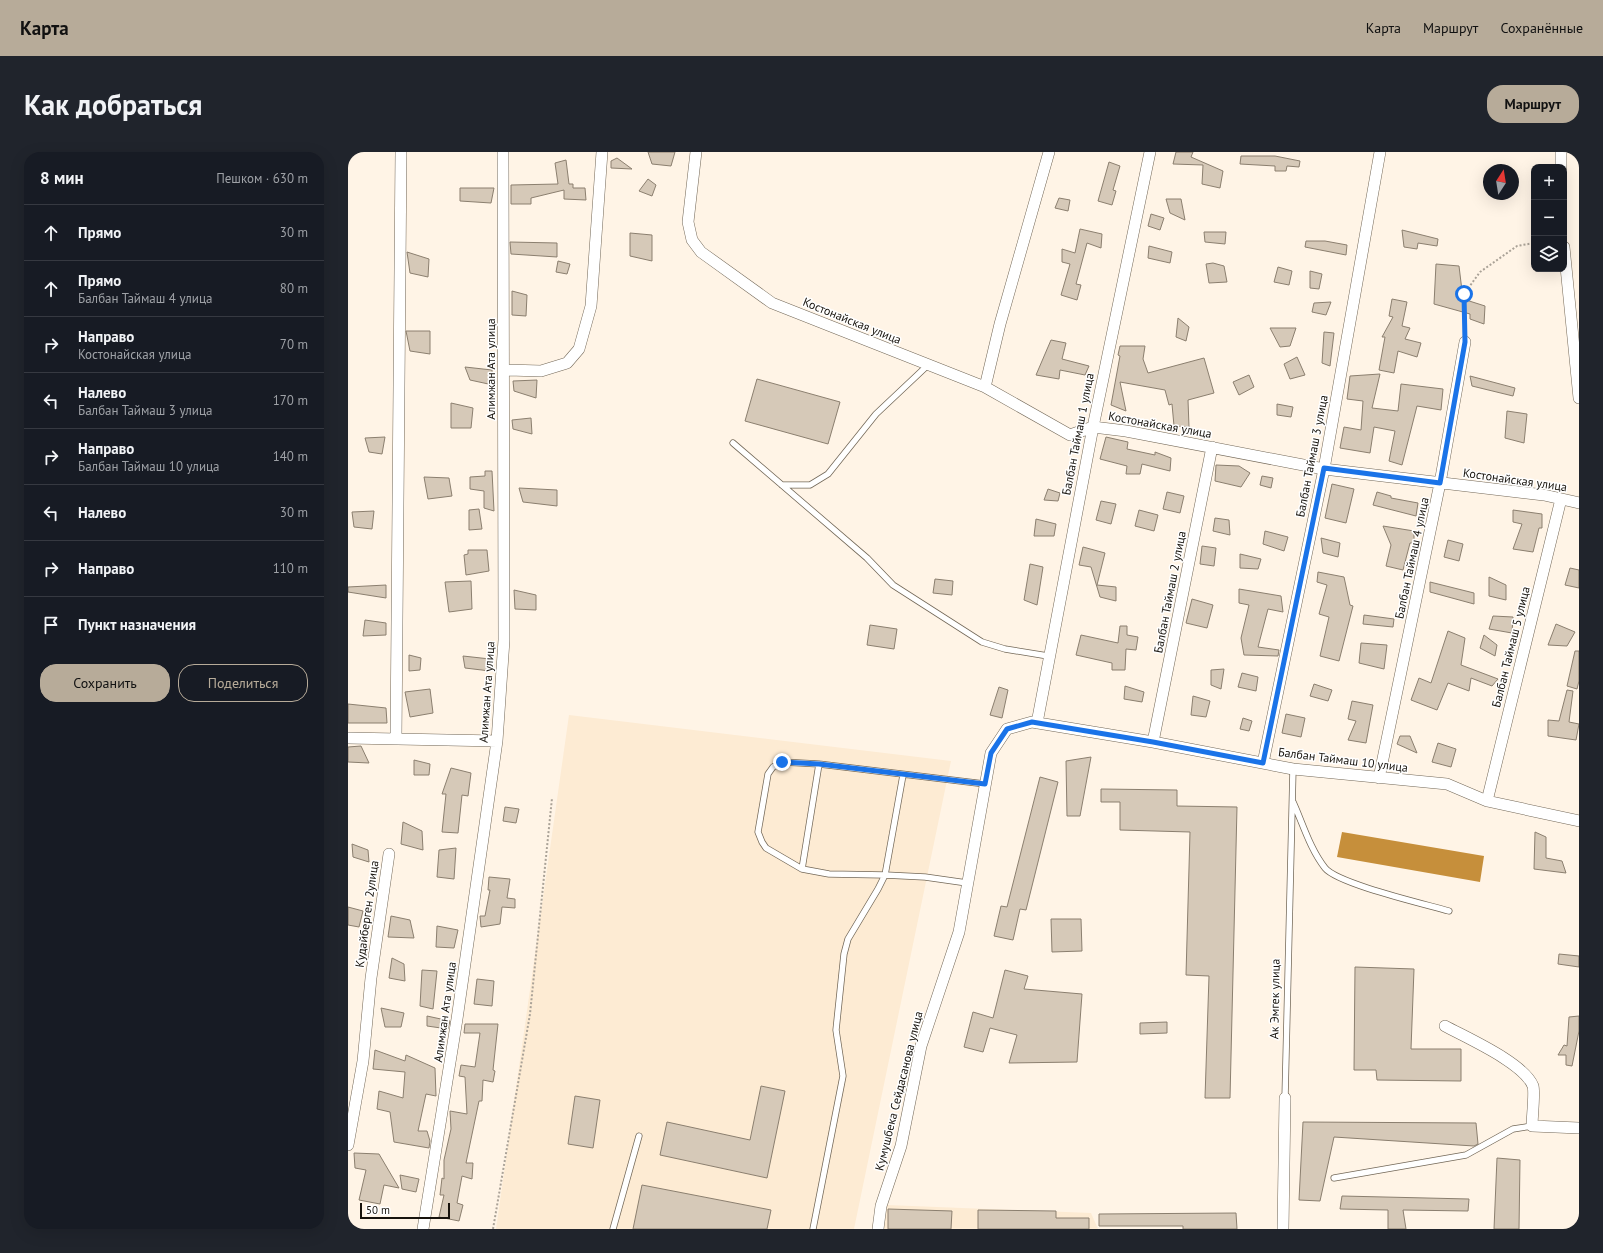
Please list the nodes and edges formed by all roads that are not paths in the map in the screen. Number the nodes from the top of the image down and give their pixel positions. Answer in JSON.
{"nodes":[{"id":1,"x":401,"y":152,"type":"edge"},
{"id":2,"x":503,"y":152,"type":"edge"},
{"id":3,"x":602,"y":152,"type":"edge"},
{"id":4,"x":696,"y":152,"type":"edge"},
{"id":5,"x":1050,"y":152,"type":"edge"},
{"id":6,"x":1150,"y":152,"type":"edge"},
{"id":7,"x":1380,"y":152,"type":"edge"},
{"id":8,"x":1560,"y":152,"type":"edge"},
{"id":9,"x":1561,"y":164,"type":"edge"},
{"id":10,"x":1566,"y":272,"type":"edge"},
{"id":11,"x":1465,"y":342,"type":"road end"},
{"id":12,"x":928,"y":365,"type":"junction"},
{"id":13,"x":504,"y":370,"type":"junction"},
{"id":14,"x":985,"y":387,"type":"junction"},
{"id":15,"x":1579,"y":398,"type":"edge"},
{"id":16,"x":1092,"y":427,"type":"junction"},
{"id":17,"x":732,"y":443,"type":"dead end"},
{"id":18,"x":1212,"y":447,"type":"junction"},
{"id":19,"x":1324,"y":468,"type":"junction"},
{"id":20,"x":1440,"y":483,"type":"junction"},
{"id":21,"x":782,"y":485,"type":"junction"},
{"id":22,"x":1561,"y":499,"type":"junction"},
{"id":23,"x":1579,"y":503,"type":"edge"},
{"id":24,"x":1048,"y":656,"type":"junction"},
{"id":25,"x":1037,"y":722,"type":"junction"},
{"id":26,"x":1007,"y":729,"type":"joint"},
{"id":27,"x":348,"y":738,"type":"edge"},
{"id":28,"x":396,"y":739,"type":"junction"},
{"id":29,"x":497,"y":741,"type":"junction"},
{"id":30,"x":1153,"y":742,"type":"junction"},
{"id":31,"x":1263,"y":763,"type":"junction"},
{"id":32,"x":819,"y":764,"type":"junction"},
{"id":33,"x":1293,"y":769,"type":"junction"},
{"id":34,"x":903,"y":774,"type":"junction"},
{"id":35,"x":1379,"y":778,"type":"junction"},
{"id":36,"x":985,"y":784,"type":"junction"},
{"id":37,"x":1292,"y":800,"type":"junction"},
{"id":38,"x":1487,"y":801,"type":"junction"},
{"id":39,"x":1579,"y":821,"type":"edge"},
{"id":40,"x":389,"y":854,"type":"dead end"},
{"id":41,"x":802,"y":869,"type":"junction"},
{"id":42,"x":885,"y":875,"type":"junction"},
{"id":43,"x":967,"y":883,"type":"junction"},
{"id":44,"x":1449,"y":911,"type":"dead end"},
{"id":45,"x":1445,"y":1026,"type":"dead end"},
{"id":46,"x":1286,"y":1098,"type":"joint"},
{"id":47,"x":1532,"y":1126,"type":"junction"},
{"id":48,"x":1579,"y":1128,"type":"edge"},
{"id":49,"x":639,"y":1136,"type":"dead end"},
{"id":50,"x":348,"y":1145,"type":"edge"},
{"id":51,"x":1334,"y":1178,"type":"dead end"},
{"id":52,"x":423,"y":1229,"type":"edge"},
{"id":53,"x":613,"y":1229,"type":"edge"},
{"id":54,"x":813,"y":1229,"type":"edge"},
{"id":55,"x":878,"y":1229,"type":"edge"},
{"id":56,"x":1283,"y":1229,"type":"edge"}],
"edges":[{"from":1,"to":28,"type":"street"},
{"from":2,"to":13,"type":"street","name":"Алимжан Ата улица"},
{"from":3,"to":13,"type":"street"},
{"from":4,"to":12,"type":"street","name":"Костонайская улица"},
{"from":5,"to":14,"type":"street"},
{"from":6,"to":16,"type":"street","name":"Балбан Таймаш 1 улица"},
{"from":7,"to":19,"type":"street","name":"Балбан Таймаш 3 улица"},
{"from":8,"to":9,"type":"street"},
{"from":10,"to":15,"type":"street"},
{"from":11,"to":20,"type":"street","name":"Балбан Таймаш 4 улица"},
{"from":12,"to":14,"type":"street","name":"Костонайская улица"},
{"from":12,"to":21,"type":"lane"},
{"from":13,"to":29,"type":"street","name":"Алимжан Ата улица"},
{"from":14,"to":16,"type":"street","name":"Костонайская улица"},
{"from":16,"to":18,"type":"street","name":"Костонайская улица"},
{"from":16,"to":24,"type":"street","name":"Балбан Таймаш 1 улица"},
{"from":17,"to":21,"type":"lane"},
{"from":18,"to":19,"type":"street","name":"Костонайская улица"},
{"from":18,"to":30,"type":"street","name":"Балбан Таймаш 2 улица"},
{"from":19,"to":20,"type":"street","name":"Костонайская улица"},
{"from":19,"to":31,"type":"street","name":"Балбан Таймаш 3 улица"},
{"from":20,"to":22,"type":"street","name":"Костонайская улица"},
{"from":20,"to":35,"type":"street","name":"Балбан Таймаш 4 улица"},
{"from":21,"to":24,"type":"lane"},
{"from":22,"to":23,"type":"street","name":"Костонайская улица"},
{"from":22,"to":38,"type":"street","name":"Балбан Таймаш 5 улица"},
{"from":24,"to":25,"type":"street","name":"Балбан Таймаш 1 улица"},
{"from":25,"to":26,"type":"street","name":"Балбан Таймаш 10 улица"},
{"from":25,"to":30,"type":"street","name":"Балбан Таймаш 10 улица"},
{"from":26,"to":36,"type":"street","name":"Кумушбека Сейдасанова улица"},
{"from":27,"to":28,"type":"street"},
{"from":28,"to":29,"type":"street"},
{"from":29,"to":52,"type":"street","name":"Алимжан Ата улица"},
{"from":30,"to":31,"type":"street","name":"Балбан Таймаш 10 улица"},
{"from":31,"to":33,"type":"street","name":"Балбан Таймаш 10 улица"},
{"from":32,"to":34,"type":"lane"},
{"from":32,"to":41,"type":"lane"},
{"from":32,"to":41,"type":"lane"},
{"from":33,"to":35,"type":"street","name":"Балбан Таймаш 10 улица"},
{"from":33,"to":37,"type":"lane","name":"Ак Эмгек улица"},
{"from":34,"to":36,"type":"lane"},
{"from":34,"to":42,"type":"lane"},
{"from":35,"to":38,"type":"street","name":"Балбан Таймаш 10 улица"},
{"from":36,"to":43,"type":"street","name":"Кумушбека Сейдасанова улица"},
{"from":37,"to":44,"type":"lane"},
{"from":37,"to":46,"type":"lane","name":"Ак Эмгек улица"},
{"from":38,"to":39,"type":"street","name":"Балбан Таймаш 10 улица"},
{"from":40,"to":50,"type":"street","name":"Кудайберген 2улица"},
{"from":41,"to":42,"type":"lane"},
{"from":42,"to":43,"type":"lane"},
{"from":42,"to":54,"type":"lane"},
{"from":43,"to":55,"type":"street","name":"Кумушбека Сейдасанова улица"},
{"from":45,"to":47,"type":"street"},
{"from":46,"to":56,"type":"street","name":"Ак Эмгек улица"},
{"from":47,"to":48,"type":"street"},
{"from":47,"to":51,"type":"lane"},
{"from":49,"to":53,"type":"lane"}]}
